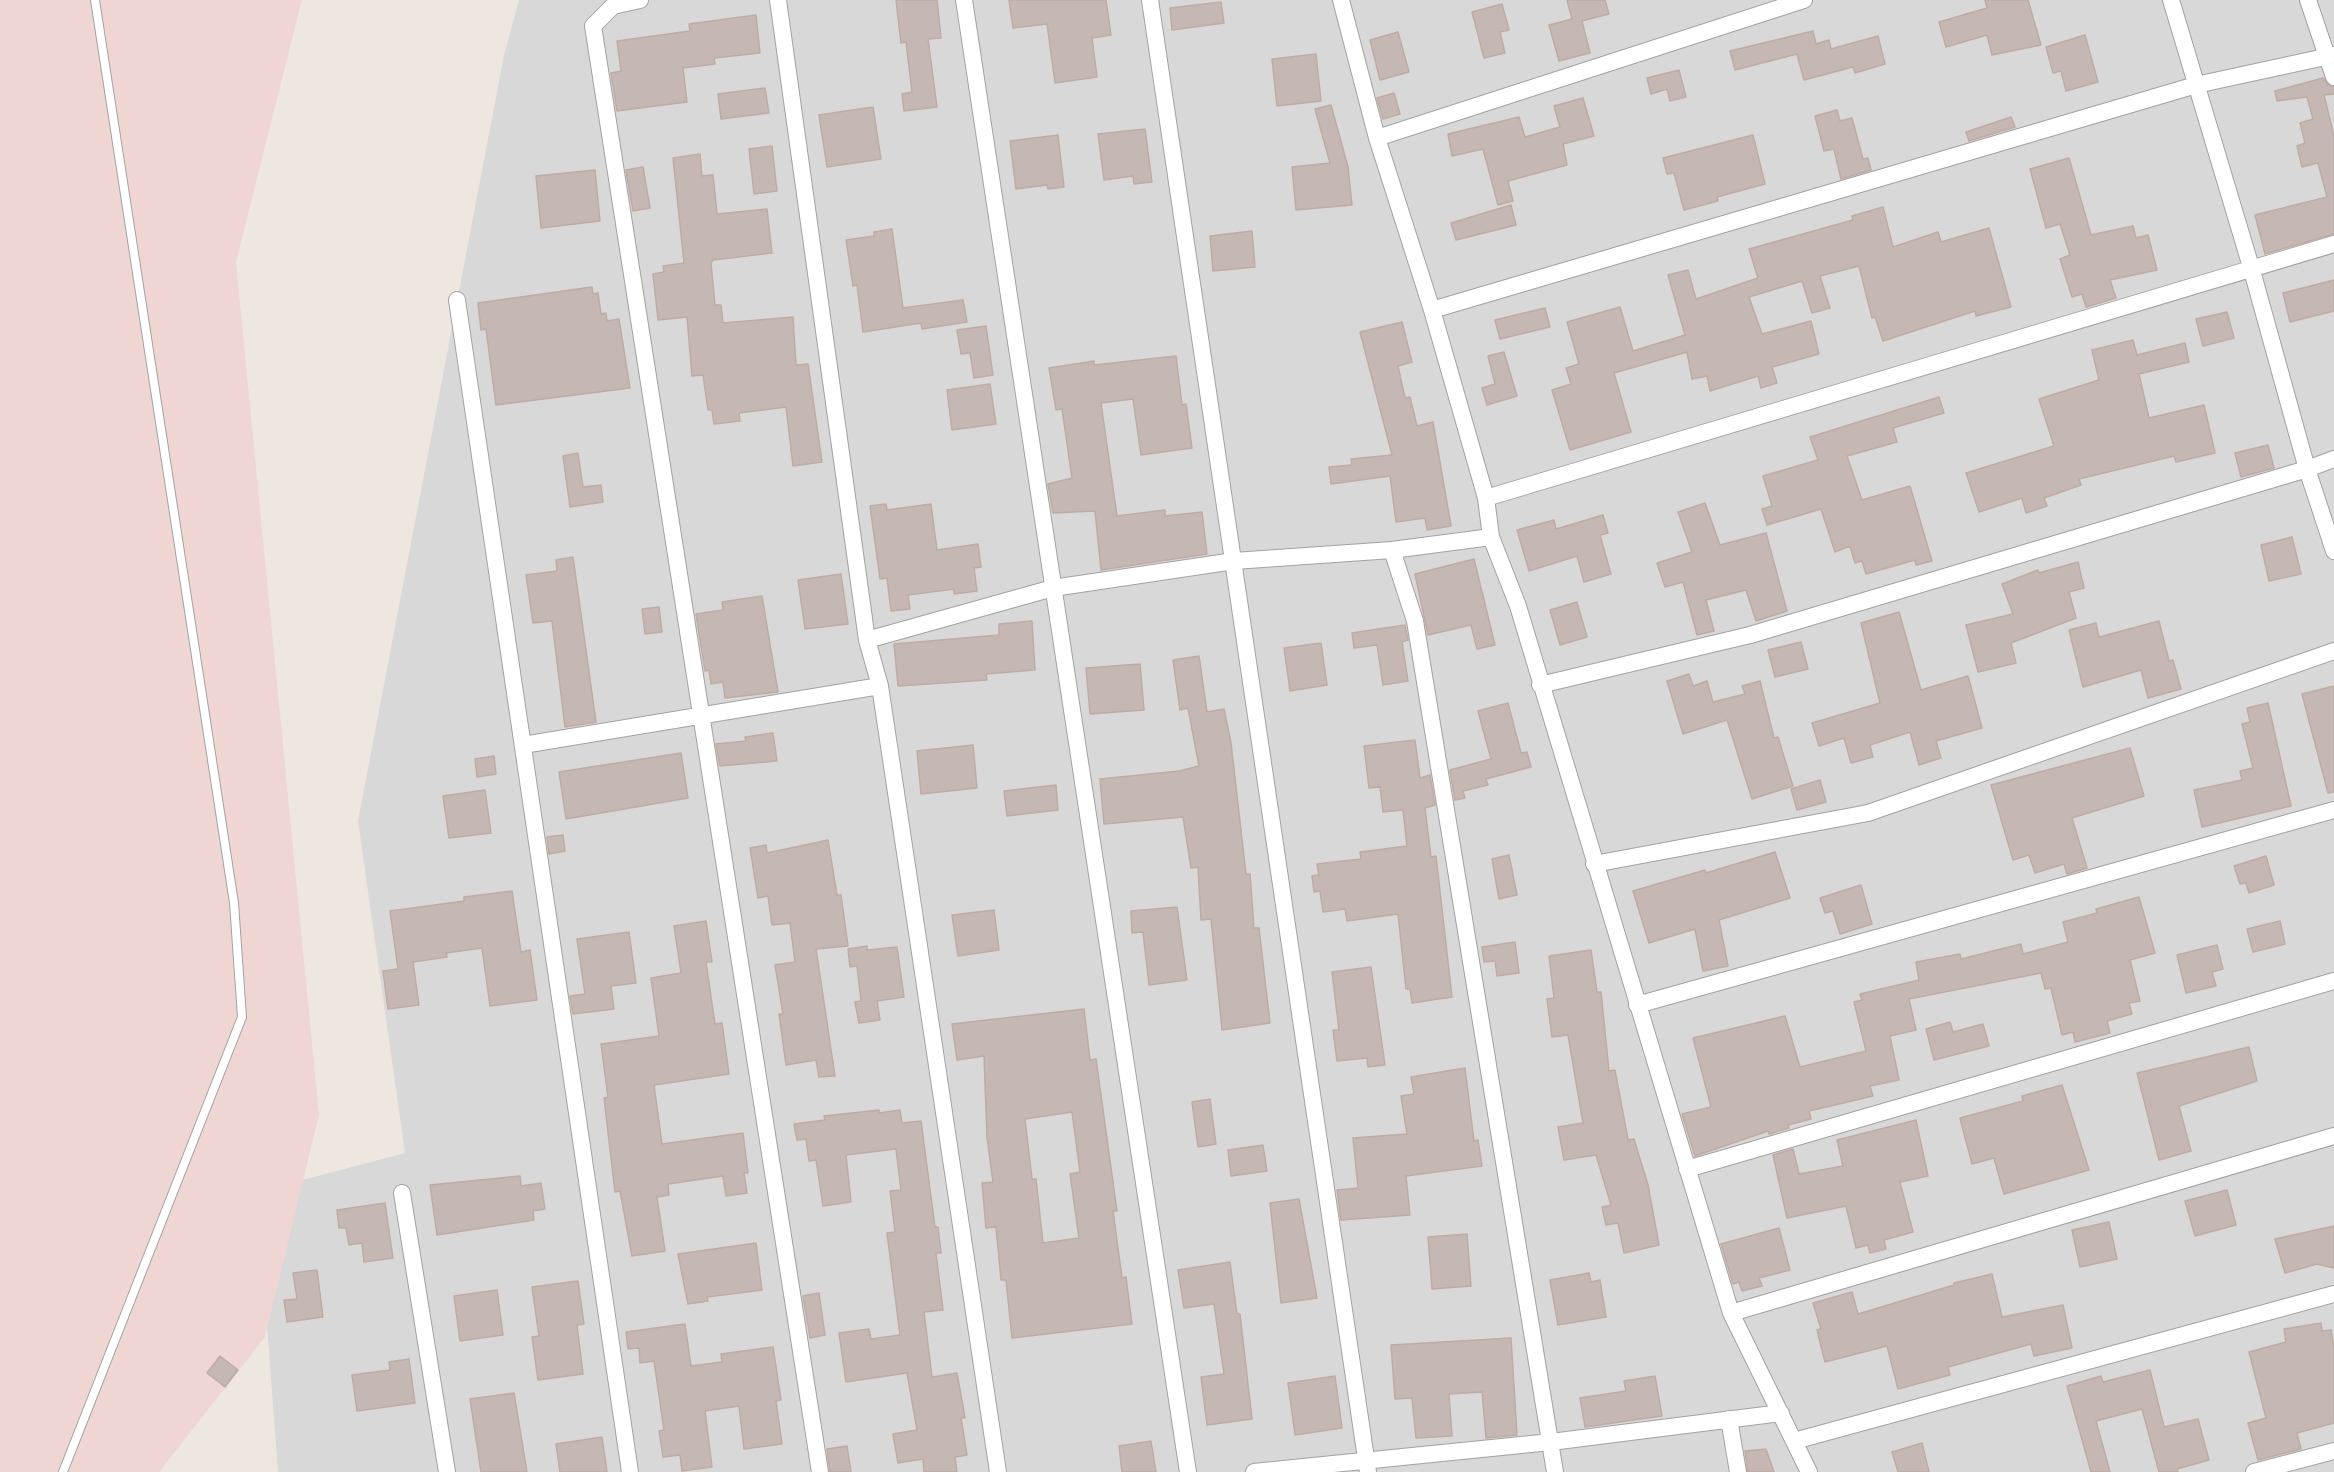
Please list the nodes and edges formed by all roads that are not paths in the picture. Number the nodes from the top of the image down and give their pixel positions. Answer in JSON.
{"nodes":[{"id":1,"x":95,"y":0,"type":"edge"},
{"id":2,"x":640,"y":0,"type":"edge"},
{"id":3,"x":778,"y":0,"type":"edge"},
{"id":4,"x":964,"y":0,"type":"edge"},
{"id":5,"x":1150,"y":0,"type":"edge"},
{"id":6,"x":1341,"y":0,"type":"edge"},
{"id":7,"x":1804,"y":0,"type":"edge"},
{"id":8,"x":2171,"y":0,"type":"edge"},
{"id":9,"x":2308,"y":0,"type":"edge"},
{"id":10,"x":2330,"y":56,"type":"edge"},
{"id":11,"x":2334,"y":77,"type":"edge"},
{"id":12,"x":2196,"y":85,"type":"junction"},
{"id":13,"x":1377,"y":138,"type":"junction"},
{"id":14,"x":2334,"y":244,"type":"edge"},
{"id":15,"x":2251,"y":267,"type":"junction"},
{"id":16,"x":457,"y":300,"type":"dead end"},
{"id":17,"x":1432,"y":310,"type":"junction"},
{"id":18,"x":2334,"y":459,"type":"edge"},
{"id":19,"x":2307,"y":469,"type":"junction"},
{"id":20,"x":1486,"y":498,"type":"junction"},
{"id":21,"x":1491,"y":537,"type":"junction"},
{"id":22,"x":1392,"y":549,"type":"junction"},
{"id":23,"x":2334,"y":551,"type":"edge"},
{"id":24,"x":1234,"y":561,"type":"junction"},
{"id":25,"x":1053,"y":588,"type":"junction"},
{"id":26,"x":867,"y":640,"type":"junction"},
{"id":27,"x":2334,"y":651,"type":"edge"},
{"id":28,"x":1540,"y":685,"type":"junction"},
{"id":29,"x":880,"y":686,"type":"junction"},
{"id":30,"x":701,"y":715,"type":"junction"},
{"id":31,"x":523,"y":745,"type":"junction"},
{"id":32,"x":2334,"y":810,"type":"edge"},
{"id":33,"x":1594,"y":864,"type":"junction"},
{"id":34,"x":2334,"y":981,"type":"edge"},
{"id":35,"x":1637,"y":1005,"type":"junction"},
{"id":36,"x":2334,"y":1136,"type":"edge"},
{"id":37,"x":1687,"y":1169,"type":"junction"},
{"id":38,"x":402,"y":1193,"type":"dead end"},
{"id":39,"x":2334,"y":1294,"type":"edge"},
{"id":40,"x":1731,"y":1313,"type":"junction"},
{"id":41,"x":1781,"y":1413,"type":"junction"},
{"id":42,"x":1729,"y":1419,"type":"junction"},
{"id":43,"x":1794,"y":1441,"type":"junction"},
{"id":44,"x":1551,"y":1442,"type":"junction"},
{"id":45,"x":2334,"y":1451,"type":"edge"},
{"id":46,"x":1367,"y":1467,"type":"edge"},
{"id":47,"x":63,"y":1472,"type":"edge"},
{"id":48,"x":447,"y":1472,"type":"edge"},
{"id":49,"x":630,"y":1472,"type":"edge"},
{"id":50,"x":820,"y":1472,"type":"edge"},
{"id":51,"x":998,"y":1472,"type":"edge"},
{"id":52,"x":1188,"y":1472,"type":"edge"},
{"id":53,"x":1254,"y":1472,"type":"edge"},
{"id":54,"x":1555,"y":1472,"type":"edge"},
{"id":55,"x":1738,"y":1472,"type":"edge"},
{"id":56,"x":1809,"y":1472,"type":"edge"},
{"id":57,"x":2254,"y":1472,"type":"edge"}],
"edges":[{"from":1,"to":47,"type":"lane"},
{"from":2,"to":30,"type":"street"},
{"from":3,"to":26,"type":"street"},
{"from":4,"to":25,"type":"street"},
{"from":5,"to":24,"type":"street"},
{"from":6,"to":13,"type":"street"},
{"from":7,"to":13,"type":"street"},
{"from":8,"to":12,"type":"street"},
{"from":9,"to":10,"type":"street"},
{"from":10,"to":11,"type":"street"},
{"from":10,"to":12,"type":"street"},
{"from":12,"to":15,"type":"street"},
{"from":12,"to":17,"type":"street"},
{"from":13,"to":17,"type":"street"},
{"from":14,"to":15,"type":"street"},
{"from":15,"to":19,"type":"street"},
{"from":15,"to":20,"type":"street"},
{"from":16,"to":31,"type":"street"},
{"from":17,"to":20,"type":"street"},
{"from":18,"to":19,"type":"street"},
{"from":19,"to":23,"type":"street"},
{"from":19,"to":28,"type":"street"},
{"from":20,"to":21,"type":"street"},
{"from":21,"to":22,"type":"street"},
{"from":21,"to":28,"type":"street"},
{"from":22,"to":24,"type":"street"},
{"from":22,"to":44,"type":"street"},
{"from":24,"to":25,"type":"street"},
{"from":24,"to":46,"type":"street"},
{"from":25,"to":26,"type":"street"},
{"from":25,"to":52,"type":"street"},
{"from":26,"to":29,"type":"street"},
{"from":27,"to":33,"type":"street"},
{"from":28,"to":33,"type":"street"},
{"from":29,"to":30,"type":"street"},
{"from":29,"to":51,"type":"street"},
{"from":30,"to":31,"type":"street"},
{"from":30,"to":50,"type":"street"},
{"from":31,"to":49,"type":"street"},
{"from":32,"to":35,"type":"street"},
{"from":33,"to":35,"type":"street"},
{"from":34,"to":37,"type":"street"},
{"from":35,"to":37,"type":"street"},
{"from":36,"to":40,"type":"street"},
{"from":37,"to":40,"type":"street"},
{"from":38,"to":48,"type":"street"},
{"from":39,"to":43,"type":"street"},
{"from":40,"to":41,"type":"street"},
{"from":41,"to":42,"type":"street"},
{"from":41,"to":43,"type":"street"},
{"from":42,"to":44,"type":"street"},
{"from":42,"to":55,"type":"street"},
{"from":43,"to":56,"type":"street"},
{"from":44,"to":46,"type":"street"},
{"from":44,"to":54,"type":"street"},
{"from":45,"to":57,"type":"street"},
{"from":46,"to":53,"type":"street"}]}
